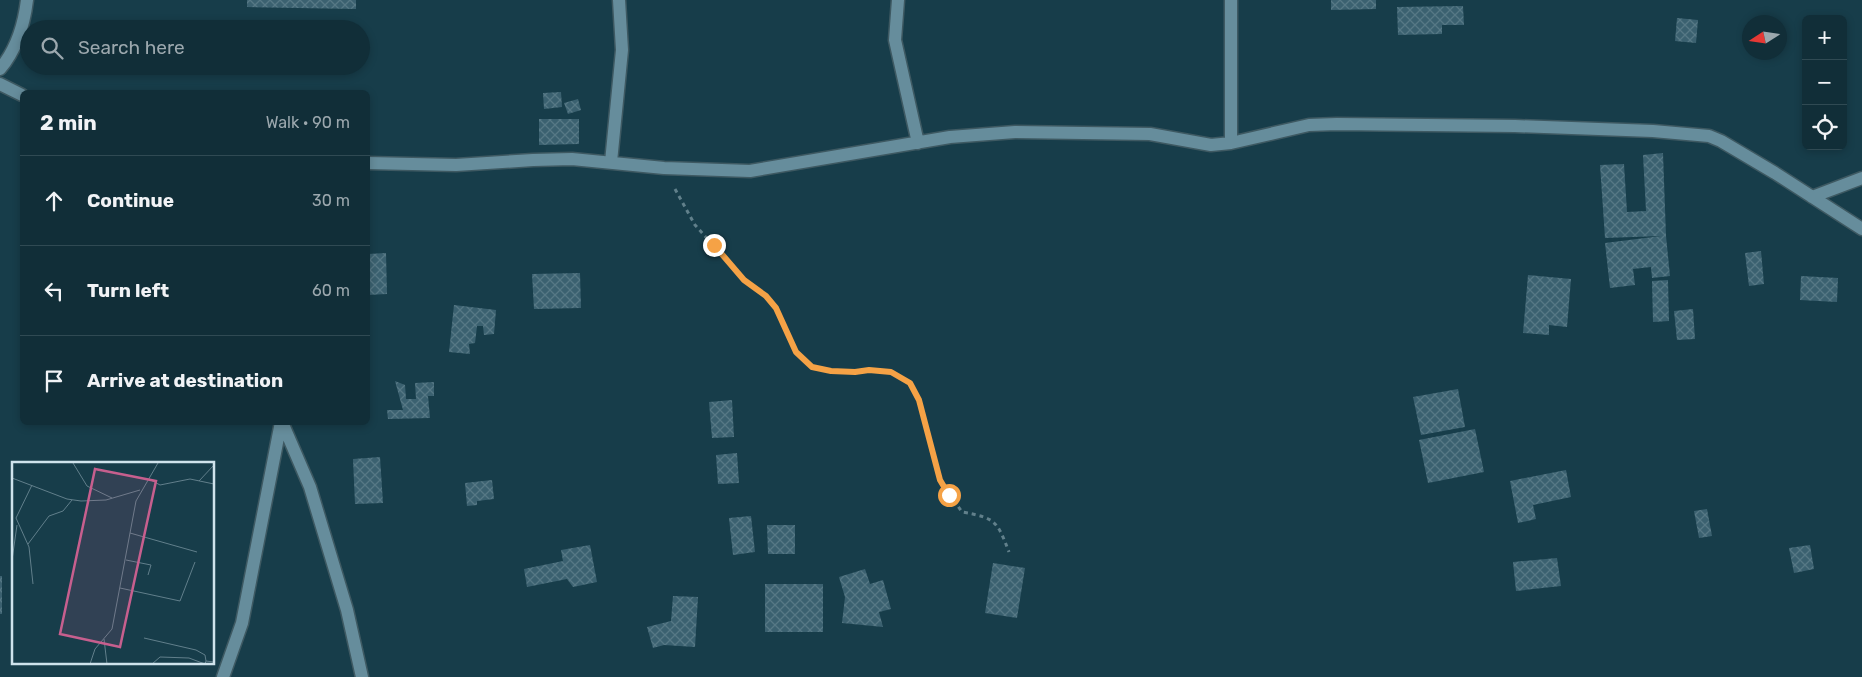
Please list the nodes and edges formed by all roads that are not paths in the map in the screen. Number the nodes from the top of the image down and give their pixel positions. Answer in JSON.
{"nodes":[{"id":1,"x":28,"y":0,"type":"edge"},
{"id":2,"x":620,"y":0,"type":"edge"},
{"id":3,"x":898,"y":0,"type":"edge"},
{"id":4,"x":1231,"y":0,"type":"edge"},
{"id":5,"x":24,"y":20,"type":"edge"},
{"id":6,"x":20,"y":32,"type":"edge"},
{"id":7,"x":0,"y":69,"type":"edge"},
{"id":8,"x":0,"y":84,"type":"edge"},
{"id":9,"x":20,"y":95,"type":"edge"},
{"id":10,"x":918,"y":143,"type":"junction"},
{"id":11,"x":1231,"y":143,"type":"junction"},
{"id":12,"x":611,"y":162,"type":"junction"},
{"id":13,"x":370,"y":163,"type":"edge"},
{"id":14,"x":1862,"y":178,"type":"edge"},
{"id":15,"x":1812,"y":197,"type":"junction"},
{"id":16,"x":1862,"y":229,"type":"edge"},
{"id":17,"x":281,"y":425,"type":"edge"},
{"id":18,"x":283,"y":425,"type":"edge"},
{"id":19,"x":222,"y":677,"type":"edge"},
{"id":20,"x":362,"y":677,"type":"edge"}],
"edges":[{"from":1,"to":5,"type":"street"},
{"from":2,"to":12,"type":"street"},
{"from":3,"to":10,"type":"street"},
{"from":4,"to":11,"type":"street"},
{"from":6,"to":7,"type":"street"},
{"from":8,"to":9,"type":"street"},
{"from":10,"to":11,"type":"street"},
{"from":10,"to":12,"type":"street"},
{"from":11,"to":15,"type":"street"},
{"from":12,"to":13,"type":"street"},
{"from":14,"to":15,"type":"street"},
{"from":15,"to":16,"type":"street"},
{"from":17,"to":19,"type":"street"},
{"from":18,"to":20,"type":"street"}]}
